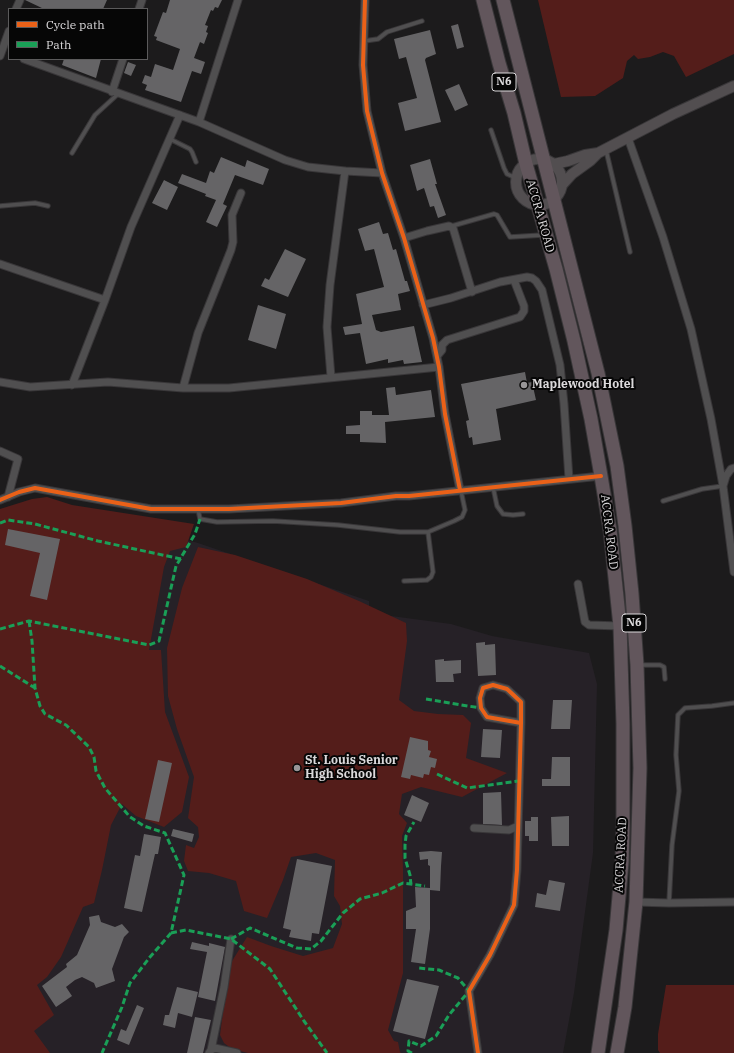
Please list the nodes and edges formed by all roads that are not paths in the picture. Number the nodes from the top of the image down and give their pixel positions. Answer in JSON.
{"nodes":[{"id":1,"x":238,"y":0,"type":"edge"},
{"id":2,"x":365,"y":0,"type":"edge"},
{"id":3,"x":483,"y":0,"type":"edge"},
{"id":4,"x":504,"y":0,"type":"edge"},
{"id":5,"x":422,"y":21,"type":"dead end"},
{"id":6,"x":8,"y":36,"type":"edge"},
{"id":7,"x":364,"y":41,"type":"junction"},
{"id":8,"x":4,"y":54,"type":"edge"},
{"id":9,"x":27,"y":60,"type":"edge"},
{"id":10,"x":123,"y":60,"type":"edge"},
{"id":11,"x":734,"y":86,"type":"edge"},
{"id":12,"x":115,"y":93,"type":"junction"},
{"id":13,"x":180,"y":115,"type":"junction"},
{"id":14,"x":199,"y":122,"type":"junction"},
{"id":15,"x":491,"y":130,"type":"dead end"},
{"id":16,"x":628,"y":138,"type":"junction"},
{"id":17,"x":169,"y":139,"type":"junction"},
{"id":18,"x":602,"y":151,"type":"junction"},
{"id":19,"x":72,"y":152,"type":"dead end"},
{"id":20,"x":196,"y":162,"type":"dead end"},
{"id":21,"x":549,"y":162,"type":"junction"},
{"id":22,"x":526,"y":164,"type":"junction"},
{"id":23,"x":345,"y":171,"type":"junction"},
{"id":24,"x":382,"y":173,"type":"junction"},
{"id":25,"x":516,"y":178,"type":"junction"},
{"id":26,"x":562,"y":184,"type":"junction"},
{"id":27,"x":241,"y":193,"type":"dead end"},
{"id":28,"x":554,"y":199,"type":"junction"},
{"id":29,"x":0,"y":206,"type":"edge"},
{"id":30,"x":48,"y":206,"type":"dead end"},
{"id":31,"x":537,"y":206,"type":"junction"},
{"id":32,"x":451,"y":226,"type":"junction"},
{"id":33,"x":546,"y":234,"type":"junction"},
{"id":34,"x":404,"y":238,"type":"junction"},
{"id":35,"x":630,"y":252,"type":"dead end"},
{"id":36,"x":0,"y":264,"type":"edge"},
{"id":37,"x":514,"y":280,"type":"junction"},
{"id":38,"x":472,"y":292,"type":"junction"},
{"id":39,"x":105,"y":300,"type":"junction"},
{"id":40,"x":423,"y":305,"type":"junction"},
{"id":41,"x":437,"y":356,"type":"junction"},
{"id":42,"x":440,"y":367,"type":"junction"},
{"id":43,"x":331,"y":377,"type":"junction"},
{"id":44,"x":0,"y":382,"type":"edge"},
{"id":45,"x":72,"y":384,"type":"junction"},
{"id":46,"x":183,"y":388,"type":"junction"},
{"id":47,"x":0,"y":451,"type":"edge"},
{"id":48,"x":734,"y":468,"type":"edge"},
{"id":49,"x":601,"y":476,"type":"junction"},
{"id":50,"x":569,"y":479,"type":"junction"},
{"id":51,"x":723,"y":486,"type":"junction"},
{"id":52,"x":493,"y":487,"type":"junction"},
{"id":53,"x":460,"y":490,"type":"junction"},
{"id":54,"x":8,"y":497,"type":"junction"},
{"id":55,"x":0,"y":500,"type":"edge"},
{"id":56,"x":663,"y":501,"type":"dead end"},
{"id":57,"x":198,"y":509,"type":"junction"},
{"id":58,"x":522,"y":514,"type":"dead end"},
{"id":59,"x":428,"y":532,"type":"junction"},
{"id":60,"x":734,"y":572,"type":"edge"},
{"id":61,"x":404,"y":581,"type":"dead end"},
{"id":62,"x":578,"y":584,"type":"dead end"},
{"id":63,"x":620,"y":626,"type":"junction"},
{"id":64,"x":637,"y":665,"type":"junction"},
{"id":65,"x":665,"y":680,"type":"dead end"},
{"id":66,"x":734,"y":703,"type":"edge"},
{"id":67,"x":521,"y":723,"type":"junction"},
{"id":68,"x":518,"y":826,"type":"junction"},
{"id":69,"x":474,"y":828,"type":"dead end"},
{"id":70,"x":636,"y":902,"type":"junction"},
{"id":71,"x":734,"y":902,"type":"edge"},
{"id":72,"x":669,"y":903,"type":"junction"},
{"id":73,"x":231,"y":940,"type":"dead end"},
{"id":74,"x":210,"y":1051,"type":"edge"},
{"id":75,"x":237,"y":1053,"type":"edge"},
{"id":76,"x":478,"y":1053,"type":"edge"},
{"id":77,"x":598,"y":1053,"type":"edge"},
{"id":78,"x":618,"y":1053,"type":"edge"}],
"edges":[{"from":1,"to":14,"type":"street"},
{"from":2,"to":7,"type":"street"},
{"from":3,"to":22,"type":"highway","name":"ACCRA ROAD","number":"N6"},
{"from":4,"to":21,"type":"highway","name":"ACCRA ROAD","number":"N6"},
{"from":5,"to":7,"type":"lane"},
{"from":6,"to":8,"type":"street"},
{"from":7,"to":24,"type":"street"},
{"from":9,"to":12,"type":"street"},
{"from":10,"to":12,"type":"street"},
{"from":11,"to":16,"type":"street"},
{"from":12,"to":13,"type":"street"},
{"from":12,"to":19,"type":"lane"},
{"from":13,"to":14,"type":"street"},
{"from":13,"to":17,"type":"street"},
{"from":14,"to":23,"type":"street"},
{"from":15,"to":25,"type":"lane"},
{"from":16,"to":18,"type":"street"},
{"from":16,"to":51,"type":"street"},
{"from":17,"to":20,"type":"lane"},
{"from":17,"to":39,"type":"street"},
{"from":18,"to":21,"type":"street"},
{"from":18,"to":26,"type":"street"},
{"from":18,"to":35,"type":"lane"},
{"from":21,"to":22,"type":"street"},
{"from":21,"to":26,"type":"street"},
{"from":21,"to":28,"type":"highway","name":"ACCRA ROAD","number":"N6"},
{"from":22,"to":25,"type":"street"},
{"from":22,"to":31,"type":"highway","name":"ACCRA ROAD","number":"N6"},
{"from":23,"to":24,"type":"street"},
{"from":23,"to":43,"type":"street"},
{"from":24,"to":34,"type":"street"},
{"from":25,"to":31,"type":"street"},
{"from":26,"to":28,"type":"street"},
{"from":27,"to":46,"type":"street"},
{"from":28,"to":31,"type":"street"},
{"from":28,"to":64,"type":"highway","name":"ACCRA ROAD","number":"N6"},
{"from":29,"to":30,"type":"lane"},
{"from":31,"to":33,"type":"highway","name":"ACCRA ROAD","number":"N6"},
{"from":32,"to":33,"type":"lane"},
{"from":32,"to":34,"type":"street"},
{"from":32,"to":38,"type":"street"},
{"from":33,"to":49,"type":"highway","name":"ACCRA ROAD","number":"N6"},
{"from":34,"to":40,"type":"street"},
{"from":36,"to":39,"type":"street"},
{"from":37,"to":38,"type":"street"},
{"from":37,"to":41,"type":"street"},
{"from":37,"to":50,"type":"street"},
{"from":38,"to":40,"type":"street"},
{"from":39,"to":45,"type":"street"},
{"from":40,"to":41,"type":"street"},
{"from":41,"to":42,"type":"street"},
{"from":42,"to":43,"type":"street"},
{"from":42,"to":53,"type":"street"},
{"from":43,"to":46,"type":"street"},
{"from":44,"to":45,"type":"street"},
{"from":45,"to":46,"type":"street"},
{"from":47,"to":54,"type":"street"},
{"from":48,"to":51,"type":"street"},
{"from":49,"to":50,"type":"street"},
{"from":49,"to":63,"type":"highway","name":"ACCRA ROAD","number":"N6"},
{"from":50,"to":52,"type":"street"},
{"from":51,"to":56,"type":"lane"},
{"from":51,"to":60,"type":"street"},
{"from":52,"to":53,"type":"street"},
{"from":52,"to":58,"type":"lane"},
{"from":53,"to":57,"type":"street"},
{"from":53,"to":59,"type":"lane"},
{"from":54,"to":55,"type":"street"},
{"from":54,"to":57,"type":"street"},
{"from":57,"to":59,"type":"lane"},
{"from":59,"to":61,"type":"lane"},
{"from":62,"to":63,"type":"street"},
{"from":63,"to":77,"type":"highway","name":"ACCRA ROAD","number":"N6"},
{"from":64,"to":65,"type":"lane"},
{"from":64,"to":70,"type":"highway","name":"ACCRA ROAD","number":"N6"},
{"from":66,"to":72,"type":"lane"},
{"from":67,"to":67,"type":"street"},
{"from":67,"to":68,"type":"street"},
{"from":68,"to":69,"type":"street"},
{"from":68,"to":76,"type":"street"},
{"from":70,"to":72,"type":"street"},
{"from":70,"to":78,"type":"highway","name":"ACCRA ROAD","number":"N6"},
{"from":71,"to":72,"type":"street"},
{"from":73,"to":74,"type":"street"},
{"from":74,"to":75,"type":"street"}]}
